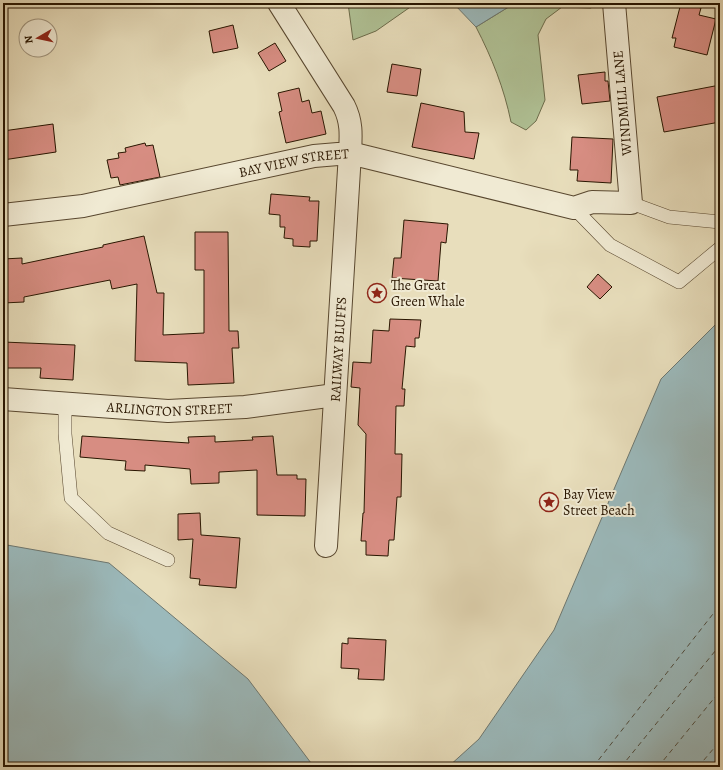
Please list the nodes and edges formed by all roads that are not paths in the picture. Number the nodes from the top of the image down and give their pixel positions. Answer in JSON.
{"nodes":[{"id":1,"x":279,"y":3,"type":"edge"},
{"id":2,"x":614,"y":3,"type":"edge"},
{"id":3,"x":350,"y":153,"type":"junction"},
{"id":4,"x":630,"y":203,"type":"junction"},
{"id":5,"x":574,"y":208,"type":"junction"},
{"id":6,"x":3,"y":215,"type":"edge"},
{"id":7,"x":720,"y":222,"type":"edge"},
{"id":8,"x":720,"y":248,"type":"edge"},
{"id":9,"x":335,"y":395,"type":"junction"},
{"id":10,"x":3,"y":399,"type":"edge"},
{"id":11,"x":65,"y":403,"type":"junction"},
{"id":12,"x":326,"y":546,"type":"dead end"},
{"id":13,"x":168,"y":560,"type":"dead end"}],
"edges":[{"from":1,"to":3,"type":"street","name":"RAILWAY BLUFFS"},
{"from":2,"to":4,"type":"street","name":"WINDMILL LANE"},
{"from":3,"to":5,"type":"street","name":"BAY VIEW STREET"},
{"from":3,"to":6,"type":"street","name":"BAY VIEW STREET"},
{"from":3,"to":9,"type":"street","name":"RAILWAY BLUFFS"},
{"from":4,"to":5,"type":"street"},
{"from":4,"to":7,"type":"lane"},
{"from":5,"to":8,"type":"lane"},
{"from":9,"to":11,"type":"street","name":"ARLINGTON STREET"},
{"from":9,"to":12,"type":"street","name":"RAILWAY BLUFFS"},
{"from":10,"to":11,"type":"street","name":"ARLINGTON STREET"},
{"from":11,"to":13,"type":"lane"}]}
